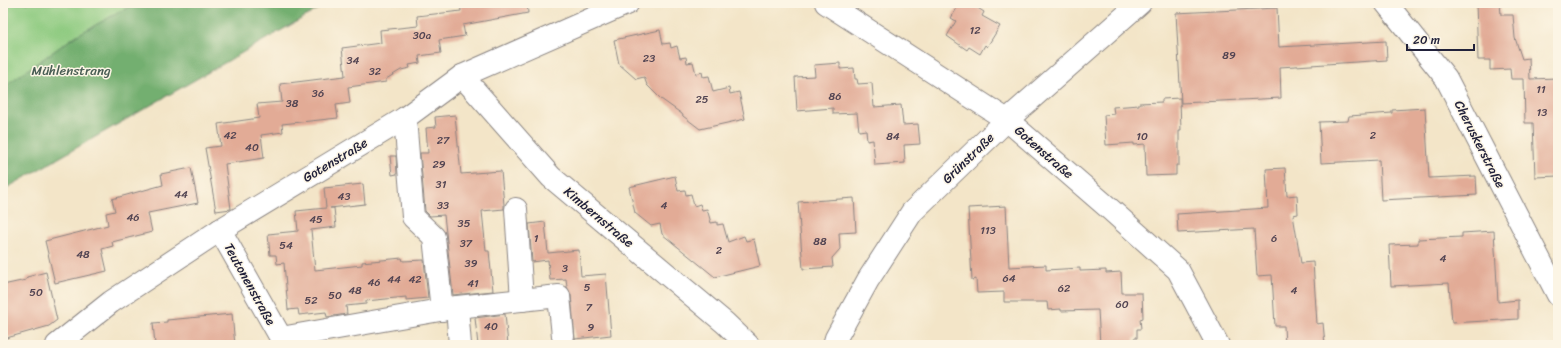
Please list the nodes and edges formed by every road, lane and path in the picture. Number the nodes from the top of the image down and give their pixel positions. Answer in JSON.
{"nodes":[{"id":1,"x":628,"y":3,"type":"edge"},
{"id":2,"x":826,"y":3,"type":"edge"},
{"id":3,"x":1140,"y":3,"type":"edge"},
{"id":4,"x":1386,"y":3,"type":"edge"},
{"id":5,"x":462,"y":76,"type":"junction"},
{"id":6,"x":405,"y":118,"type":"junction"},
{"id":7,"x":1007,"y":120,"type":"junction"},
{"id":8,"x":516,"y":209,"type":"dead end"},
{"id":9,"x":220,"y":230,"type":"junction"},
{"id":10,"x":1558,"y":295,"type":"edge"},
{"id":11,"x":522,"y":300,"type":"junction"},
{"id":12,"x":449,"y":308,"type":"junction"},
{"id":13,"x":563,"y":336,"type":"dead end"},
{"id":14,"x":283,"y":342,"type":"edge"},
{"id":15,"x":57,"y":345,"type":"edge"},
{"id":16,"x":460,"y":345,"type":"edge"},
{"id":17,"x":748,"y":345,"type":"edge"},
{"id":18,"x":834,"y":345,"type":"edge"},
{"id":19,"x":1218,"y":345,"type":"edge"}],
"edges":[{"from":1,"to":5,"type":"street","name":"Gotenstraße"},
{"from":2,"to":7,"type":"street","name":"Gotenstraße"},
{"from":3,"to":7,"type":"street","name":"Grünstraße"},
{"from":4,"to":10,"type":"street","name":"Cheruskerstraße"},
{"from":5,"to":6,"type":"street","name":"Gotenstraße"},
{"from":5,"to":17,"type":"street","name":"Kimbernstraße"},
{"from":6,"to":9,"type":"street","name":"Gotenstraße"},
{"from":6,"to":12,"type":"street"},
{"from":7,"to":18,"type":"street","name":"Grünstraße"},
{"from":7,"to":19,"type":"street","name":"Gotenstraße"},
{"from":8,"to":11,"type":"street"},
{"from":9,"to":14,"type":"street","name":"Teutonenstraße"},
{"from":9,"to":15,"type":"street","name":"Gotenstraße"},
{"from":11,"to":12,"type":"street","name":"Teutonenstraße"},
{"from":11,"to":13,"type":"street","name":"Teutonenstraße"},
{"from":12,"to":14,"type":"street","name":"Teutonenstraße"},
{"from":12,"to":16,"type":"street"}]}
